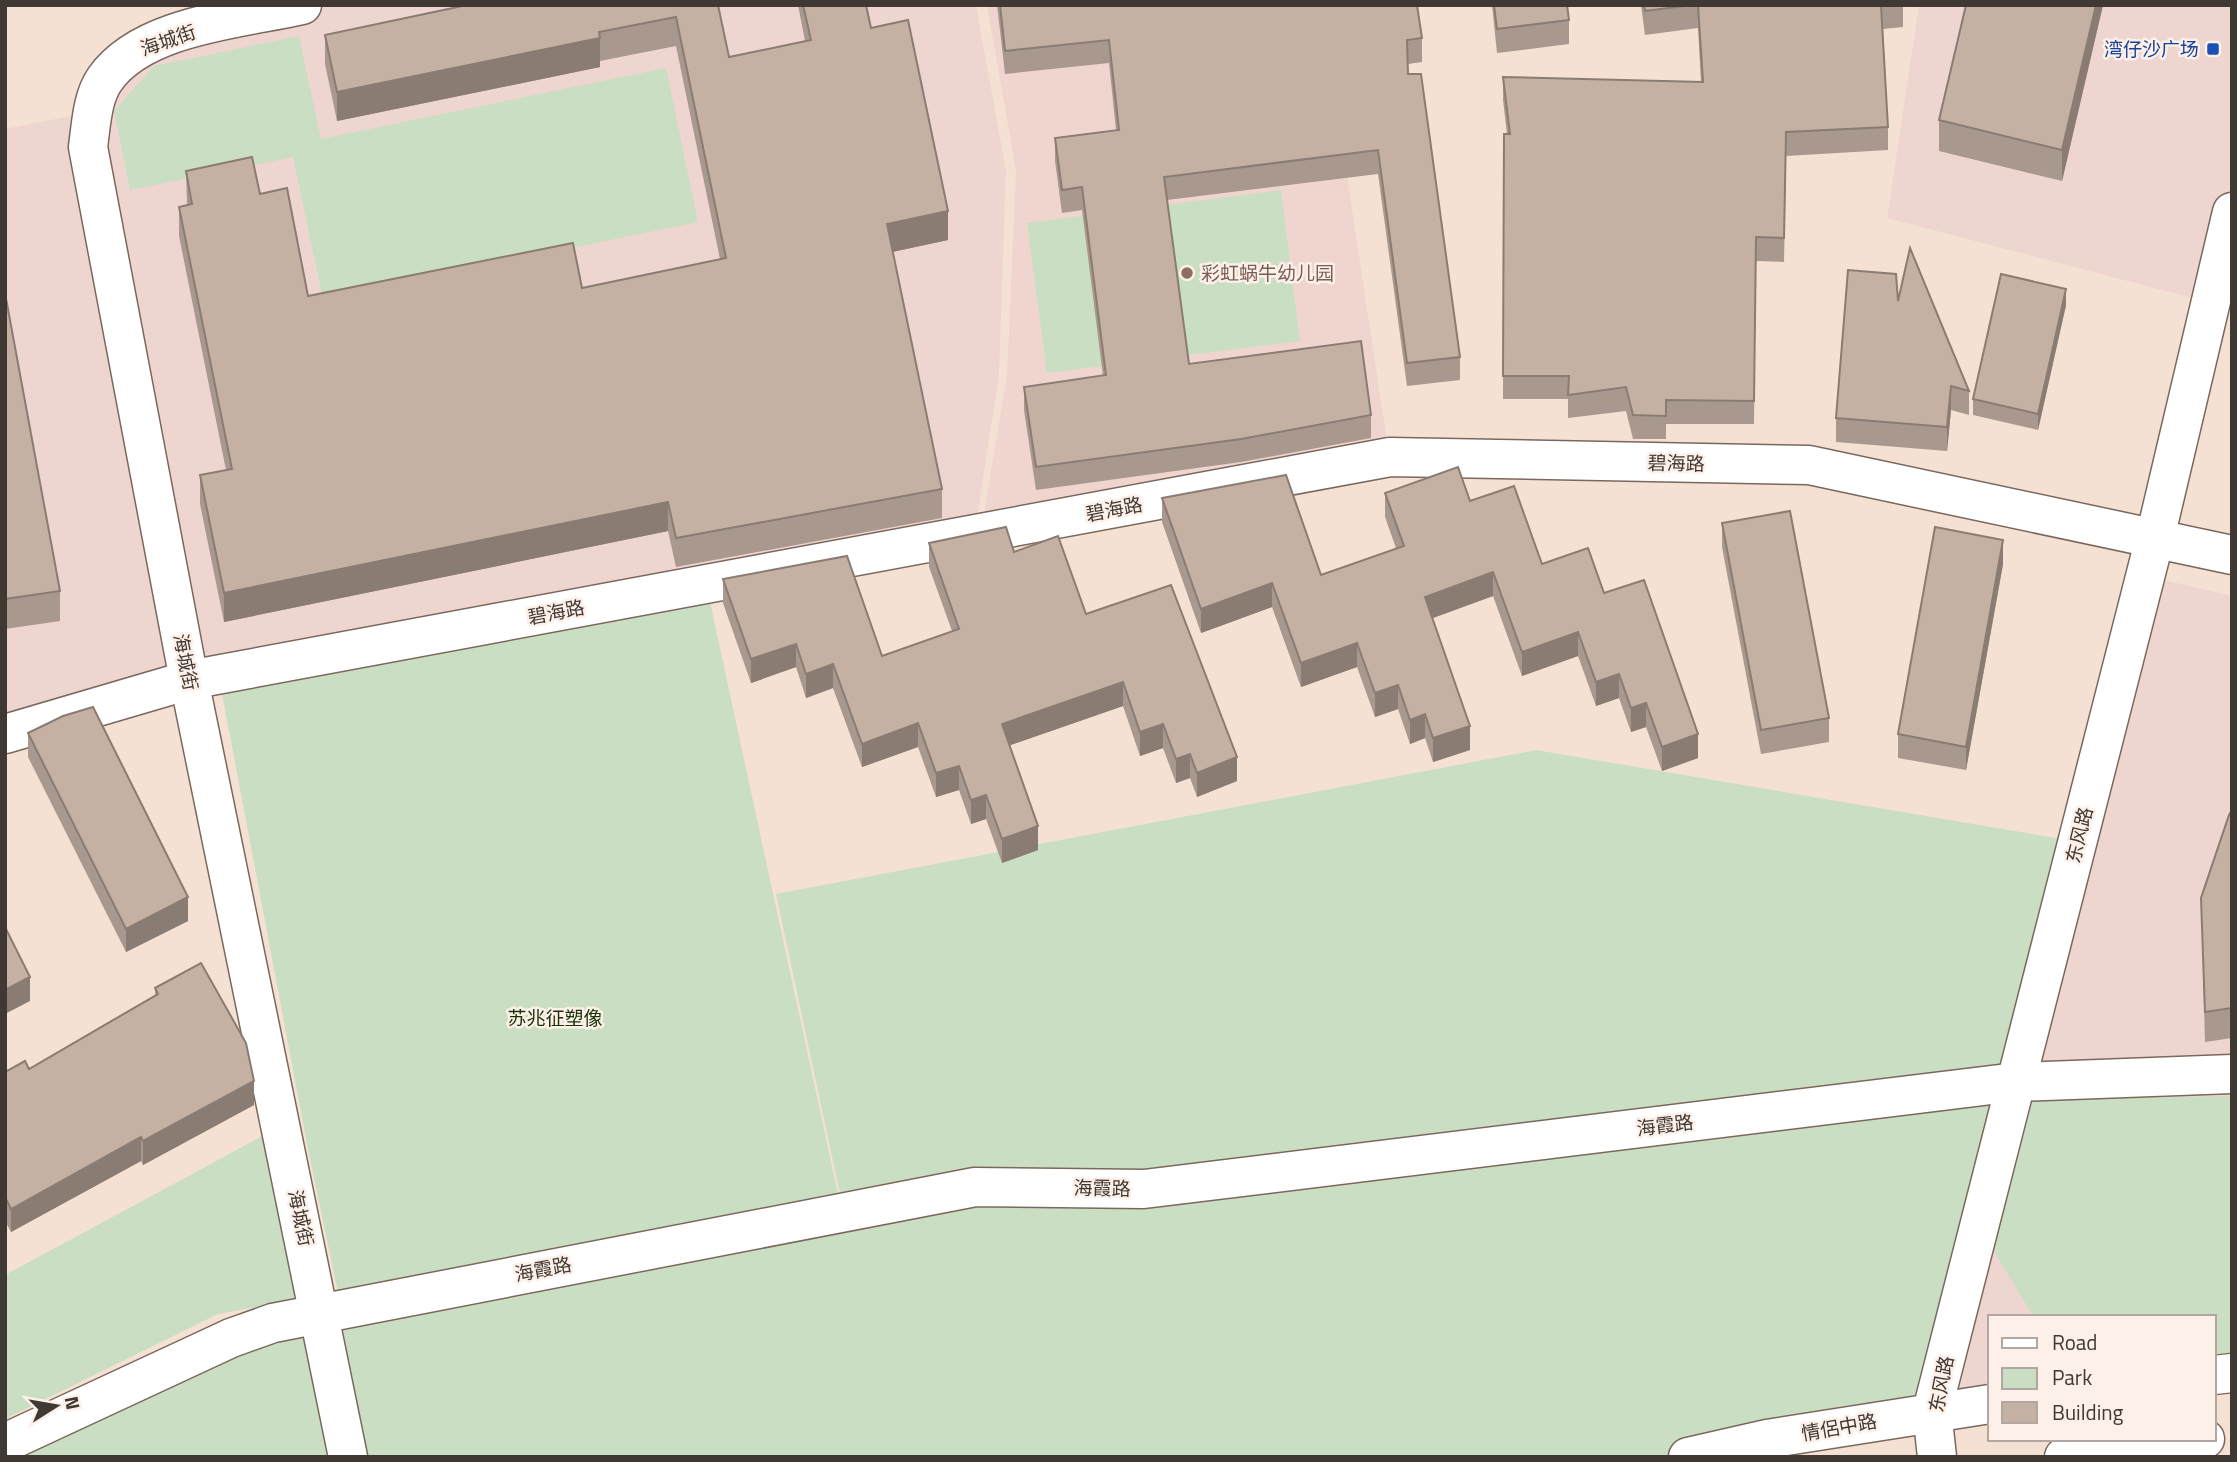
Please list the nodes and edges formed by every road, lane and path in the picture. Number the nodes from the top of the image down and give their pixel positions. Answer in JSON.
{"nodes":[{"id":1,"x":302,"y":5,"type":"edge"},
{"id":2,"x":2232,"y":212,"type":"edge"},
{"id":3,"x":2155,"y":538,"type":"junction"},
{"id":4,"x":2232,"y":555,"type":"edge"},
{"id":5,"x":189,"y":680,"type":"junction"},
{"id":6,"x":5,"y":734,"type":"edge"},
{"id":7,"x":2232,"y":1074,"type":"edge"},
{"id":8,"x":2016,"y":1082,"type":"junction"},
{"id":9,"x":320,"y":1312,"type":"junction"},
{"id":10,"x":1988,"y":1404,"type":"edge"},
{"id":11,"x":1932,"y":1411,"type":"junction"},
{"id":12,"x":2189,"y":1441,"type":"edge"},
{"id":13,"x":5,"y":1443,"type":"edge"},
{"id":14,"x":348,"y":1457,"type":"edge"},
{"id":15,"x":1688,"y":1457,"type":"edge"},
{"id":16,"x":1937,"y":1457,"type":"edge"},
{"id":17,"x":2064,"y":1457,"type":"edge"}],
"edges":[{"from":1,"to":5,"type":"main road","name":"海城街"},
{"from":2,"to":3,"type":"main road","name":"东风路"},
{"from":3,"to":4,"type":"main road","name":"碧海路"},
{"from":3,"to":5,"type":"main road","name":"碧海路"},
{"from":3,"to":8,"type":"main road","name":"东风路"},
{"from":5,"to":6,"type":"main road","name":"碧海路"},
{"from":5,"to":9,"type":"main road","name":"海城街"},
{"from":7,"to":8,"type":"main road","name":"海霞路"},
{"from":8,"to":9,"type":"main road","name":"海霞路"},
{"from":8,"to":11,"type":"main road","name":"东风路"},
{"from":9,"to":13,"type":"main road","name":"海霞路"},
{"from":9,"to":14,"type":"main road","name":"海城街"},
{"from":10,"to":11,"type":"main road","name":"情侶中路"},
{"from":11,"to":15,"type":"main road","name":"情侶中路"},
{"from":11,"to":16,"type":"main road","name":"东风路"},
{"from":12,"to":17,"type":"main road"}]}
